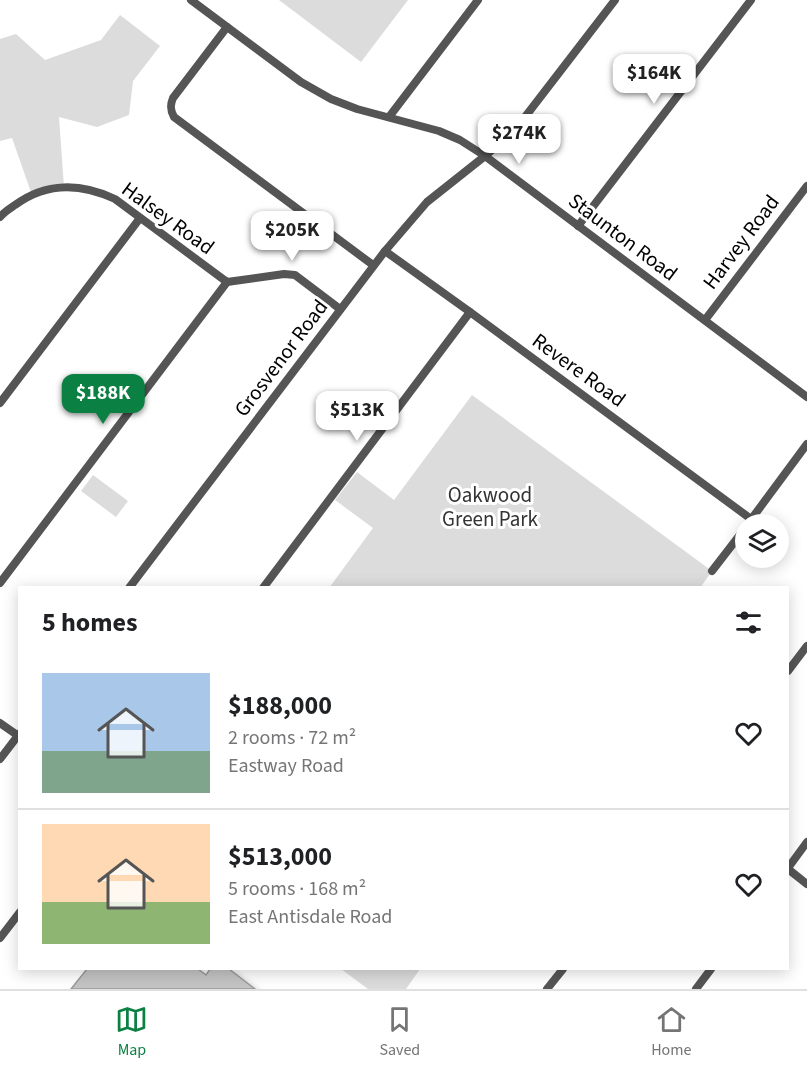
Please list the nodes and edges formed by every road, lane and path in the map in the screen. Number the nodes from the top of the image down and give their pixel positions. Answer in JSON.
{"nodes":[{"id":1,"x":191,"y":0,"type":"edge"},
{"id":2,"x":478,"y":0,"type":"edge"},
{"id":3,"x":615,"y":0,"type":"edge"},
{"id":4,"x":751,"y":0,"type":"edge"},
{"id":5,"x":227,"y":27,"type":"junction"},
{"id":6,"x":389,"y":117,"type":"junction"},
{"id":7,"x":485,"y":156,"type":"junction"},
{"id":8,"x":807,"y":186,"type":"edge"},
{"id":9,"x":1,"y":215,"type":"edge"},
{"id":10,"x":140,"y":218,"type":"junction"},
{"id":11,"x":578,"y":226,"type":"junction"},
{"id":12,"x":385,"y":251,"type":"junction"},
{"id":13,"x":373,"y":265,"type":"junction"},
{"id":14,"x":227,"y":282,"type":"junction"},
{"id":15,"x":340,"y":309,"type":"junction"},
{"id":16,"x":470,"y":312,"type":"junction"},
{"id":17,"x":705,"y":320,"type":"junction"},
{"id":18,"x":807,"y":397,"type":"edge"},
{"id":19,"x":0,"y":403,"type":"edge"},
{"id":20,"x":807,"y":444,"type":"edge"},
{"id":21,"x":735,"y":514,"type":"edge"},
{"id":22,"x":755,"y":514,"type":"edge"},
{"id":23,"x":735,"y":541,"type":"edge"},
{"id":24,"x":712,"y":571,"type":"dead end"},
{"id":25,"x":0,"y":583,"type":"edge"},
{"id":26,"x":131,"y":586,"type":"edge"},
{"id":27,"x":265,"y":586,"type":"edge"},
{"id":28,"x":807,"y":646,"type":"edge"},
{"id":29,"x":789,"y":670,"type":"edge"},
{"id":30,"x":0,"y":723,"type":"edge"},
{"id":31,"x":18,"y":735,"type":"edge"},
{"id":32,"x":18,"y":737,"type":"edge"},
{"id":33,"x":0,"y":759,"type":"edge"},
{"id":34,"x":807,"y":842,"type":"edge"},
{"id":35,"x":789,"y":868,"type":"edge"},
{"id":36,"x":789,"y":870,"type":"edge"},
{"id":37,"x":807,"y":884,"type":"edge"},
{"id":38,"x":18,"y":915,"type":"edge"},
{"id":39,"x":0,"y":938,"type":"edge"},
{"id":40,"x":561,"y":970,"type":"edge"},
{"id":41,"x":710,"y":970,"type":"edge"},
{"id":42,"x":547,"y":989,"type":"edge"},
{"id":43,"x":696,"y":989,"type":"edge"}],
"edges":[{"from":1,"to":5,"type":"street","name":"Staunton Road"},
{"from":2,"to":6,"type":"street"},
{"from":3,"to":7,"type":"street","name":"Grosvenor Road"},
{"from":4,"to":11,"type":"street"},
{"from":5,"to":6,"type":"street","name":"Staunton Road"},
{"from":5,"to":13,"type":"street"},
{"from":6,"to":7,"type":"street","name":"Staunton Road"},
{"from":7,"to":11,"type":"street","name":"Staunton Road"},
{"from":7,"to":12,"type":"street","name":"Grosvenor Road"},
{"from":8,"to":17,"type":"street","name":"Harvey Road"},
{"from":9,"to":10,"type":"street","name":"Halsey Road"},
{"from":10,"to":14,"type":"street","name":"Halsey Road"},
{"from":10,"to":19,"type":"street"},
{"from":11,"to":17,"type":"street","name":"Staunton Road"},
{"from":12,"to":13,"type":"street","name":"Grosvenor Road"},
{"from":12,"to":16,"type":"street","name":"Revere Road"},
{"from":13,"to":15,"type":"street","name":"Grosvenor Road"},
{"from":14,"to":15,"type":"street"},
{"from":14,"to":25,"type":"street"},
{"from":15,"to":26,"type":"street","name":"Grosvenor Road"},
{"from":16,"to":21,"type":"street","name":"Revere Road"},
{"from":16,"to":27,"type":"street"},
{"from":17,"to":18,"type":"street","name":"Staunton Road"},
{"from":20,"to":22,"type":"street"},
{"from":23,"to":24,"type":"street"},
{"from":28,"to":29,"type":"street"},
{"from":30,"to":31,"type":"street"},
{"from":32,"to":33,"type":"street"},
{"from":34,"to":35,"type":"street"},
{"from":36,"to":37,"type":"street"},
{"from":38,"to":39,"type":"street"},
{"from":40,"to":42,"type":"street"},
{"from":41,"to":43,"type":"street"}]}
